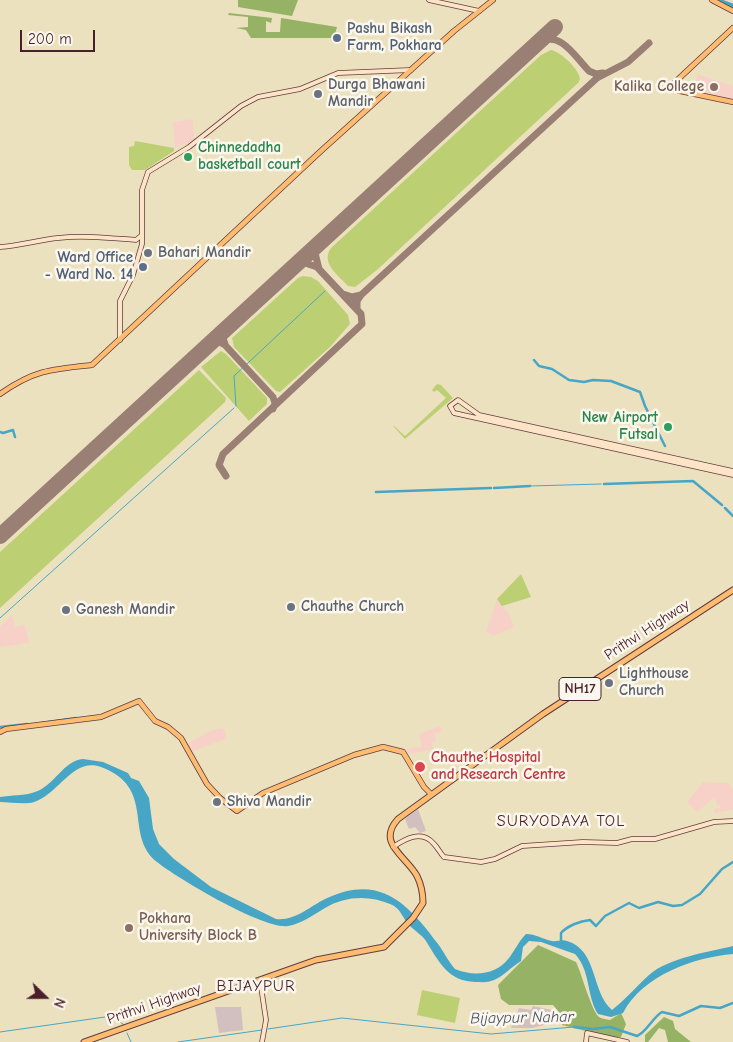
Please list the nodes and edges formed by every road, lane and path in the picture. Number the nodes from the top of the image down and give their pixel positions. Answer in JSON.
{"nodes":[{"id":1,"x":429,"y":0,"type":"edge"},
{"id":2,"x":493,"y":0,"type":"edge"},
{"id":3,"x":712,"y":0,"type":"edge"},
{"id":4,"x":479,"y":11,"type":"junction"},
{"id":5,"x":733,"y":11,"type":"edge"},
{"id":6,"x":733,"y":28,"type":"edge"},
{"id":7,"x":411,"y":70,"type":"junction"},
{"id":8,"x":733,"y":102,"type":"edge"},
{"id":9,"x":142,"y":234,"type":"junction"},
{"id":10,"x":0,"y":247,"type":"edge"},
{"id":11,"x":120,"y":340,"type":"junction"},
{"id":12,"x":0,"y":394,"type":"edge"},
{"id":13,"x":733,"y":471,"type":"edge"},
{"id":14,"x":733,"y":475,"type":"edge"},
{"id":15,"x":733,"y":590,"type":"edge"},
{"id":16,"x":0,"y":732,"type":"edge"},
{"id":17,"x":432,"y":794,"type":"junction"},
{"id":18,"x":733,"y":821,"type":"edge"},
{"id":19,"x":393,"y":847,"type":"junction"},
{"id":20,"x":260,"y":980,"type":"junction"},
{"id":21,"x":84,"y":1042,"type":"edge"},
{"id":22,"x":262,"y":1042,"type":"edge"},
{"id":23,"x":586,"y":1042,"type":"edge"},
{"id":24,"x":627,"y":1042,"type":"edge"}],
"edges":[{"from":1,"to":4,"type":"street"},
{"from":2,"to":4,"type":"main road"},
{"from":3,"to":5,"type":"main road"},
{"from":4,"to":7,"type":"main road"},
{"from":6,"to":8,"type":"main road"},
{"from":7,"to":9,"type":"street"},
{"from":7,"to":11,"type":"main road"},
{"from":9,"to":10,"type":"street"},
{"from":9,"to":11,"type":"street"},
{"from":11,"to":12,"type":"main road"},
{"from":13,"to":14,"type":"street"},
{"from":15,"to":17,"type":"highway","name":"Prithvi Highway","number":"NH17"},
{"from":16,"to":17,"type":"main road"},
{"from":17,"to":19,"type":"highway","name":"Prithvi Highway","number":"NH17"},
{"from":18,"to":19,"type":"street"},
{"from":19,"to":20,"type":"highway","name":"Prithvi Highway"},
{"from":20,"to":21,"type":"highway","name":"Prithvi Highway"},
{"from":20,"to":22,"type":"street"},
{"from":23,"to":24,"type":"street"}]}
